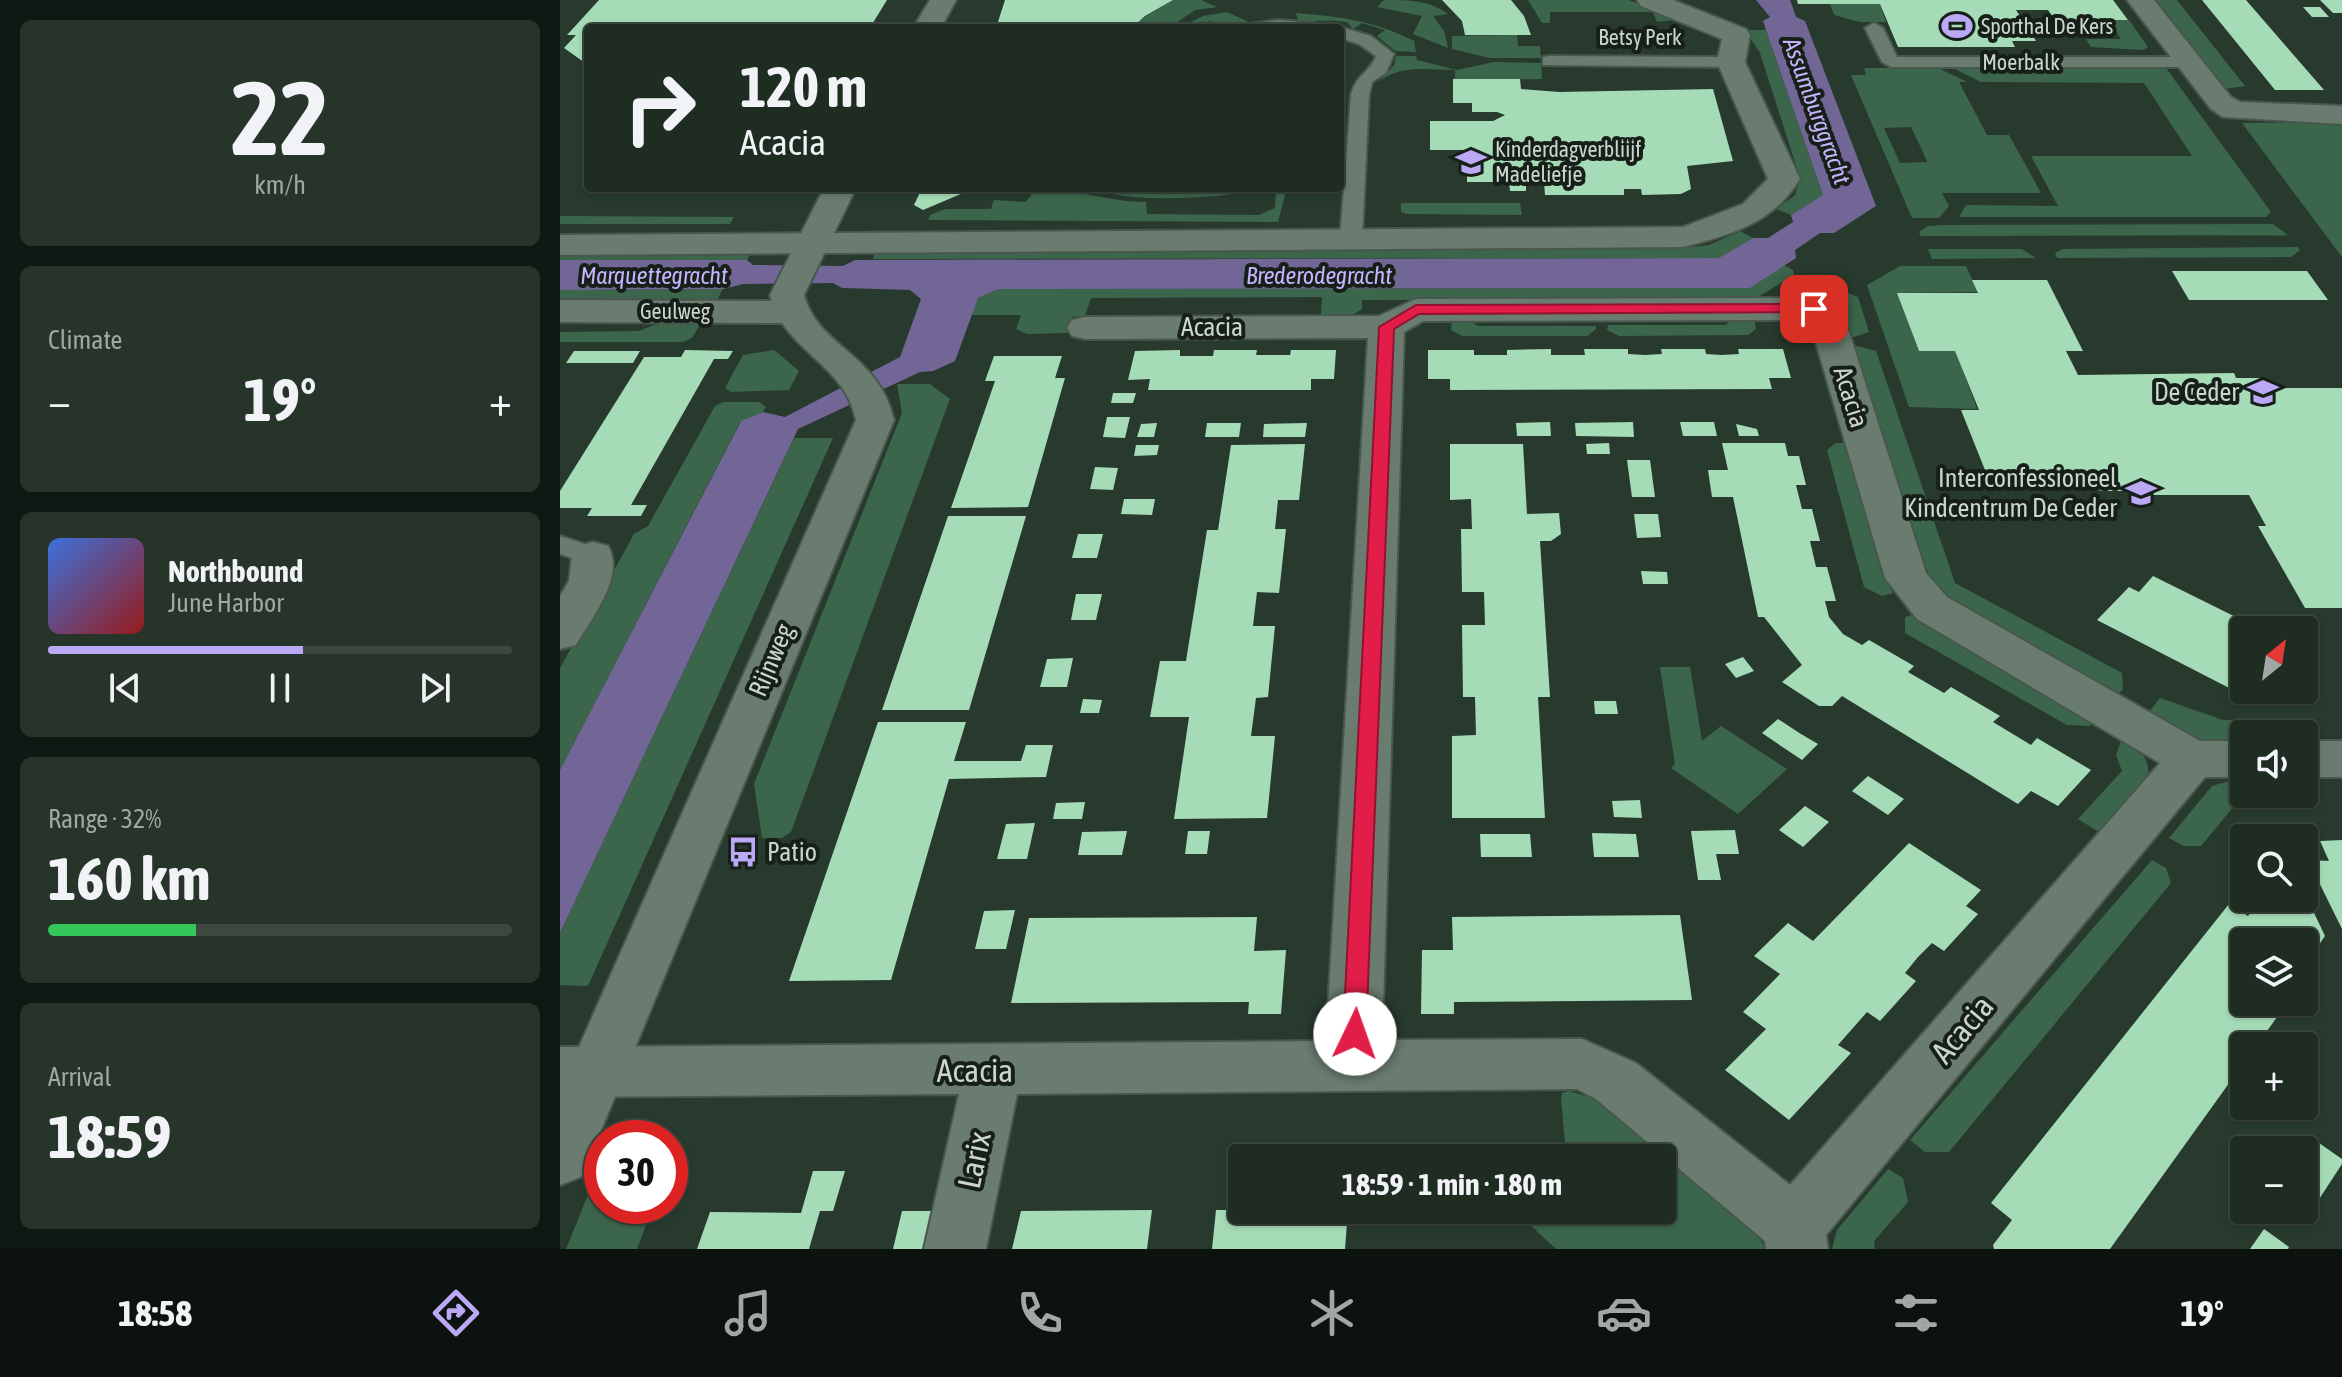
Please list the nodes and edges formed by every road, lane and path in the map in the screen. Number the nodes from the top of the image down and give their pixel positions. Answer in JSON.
{"nodes":[{"id":1,"x":943,"y":0,"type":"edge"},
{"id":2,"x":1650,"y":0,"type":"edge"},
{"id":3,"x":2140,"y":0,"type":"edge"},
{"id":4,"x":929,"y":24,"type":"edge"},
{"id":5,"x":1874,"y":28,"type":"dead end"},
{"id":6,"x":1344,"y":33,"type":"edge"},
{"id":7,"x":1549,"y":61,"type":"dead end"},
{"id":8,"x":1731,"y":62,"type":"junction"},
{"id":9,"x":2189,"y":62,"type":"junction"},
{"id":10,"x":1350,"y":93,"type":"edge"},
{"id":11,"x":2342,"y":115,"type":"edge"},
{"id":12,"x":838,"y":192,"type":"edge"},
{"id":13,"x":1351,"y":239,"type":"junction"},
{"id":14,"x":560,"y":245,"type":"edge"},
{"id":15,"x":807,"y":252,"type":"junction"},
{"id":16,"x":789,"y":303,"type":"junction"},
{"id":17,"x":560,"y":311,"type":"edge"},
{"id":18,"x":1386,"y":327,"type":"junction"},
{"id":19,"x":1085,"y":328,"type":"dead end"},
{"id":20,"x":577,"y":551,"type":"edge"},
{"id":21,"x":560,"y":634,"type":"edge"},
{"id":22,"x":2192,"y":759,"type":"junction"},
{"id":23,"x":2230,"y":759,"type":"edge"},
{"id":24,"x":2318,"y":759,"type":"edge"},
{"id":25,"x":2342,"y":759,"type":"edge"},
{"id":26,"x":1353,"y":1063,"type":"junction"},
{"id":27,"x":993,"y":1070,"type":"junction"},
{"id":28,"x":579,"y":1071,"type":"edge"},
{"id":29,"x":560,"y":1157,"type":"edge"},
{"id":30,"x":1796,"y":1237,"type":"edge"},
{"id":31,"x":955,"y":1249,"type":"edge"}],
"edges":[{"from":1,"to":4,"type":"street"},
{"from":2,"to":8,"type":"street"},
{"from":3,"to":9,"type":"street"},
{"from":5,"to":9,"type":"lane","name":"Moerbalk"},
{"from":6,"to":10,"type":"lane"},
{"from":7,"to":8,"type":"lane","name":"Betsy Perk"},
{"from":8,"to":13,"type":"street"},
{"from":9,"to":11,"type":"street"},
{"from":10,"to":13,"type":"lane"},
{"from":12,"to":15,"type":"street"},
{"from":13,"to":15,"type":"street"},
{"from":14,"to":15,"type":"street"},
{"from":15,"to":16,"type":"street"},
{"from":16,"to":17,"type":"street","name":"Geulweg"},
{"from":16,"to":28,"type":"street","name":"Rijnweg"},
{"from":18,"to":19,"type":"street","name":"Acacia"},
{"from":18,"to":22,"type":"street","name":"Acacia"},
{"from":18,"to":26,"type":"street"},
{"from":20,"to":21,"type":"street"},
{"from":22,"to":23,"type":"street"},
{"from":22,"to":30,"type":"street","name":"Acacia"},
{"from":24,"to":25,"type":"street"},
{"from":26,"to":27,"type":"street","name":"Acacia"},
{"from":26,"to":30,"type":"street","name":"Acacia"},
{"from":27,"to":28,"type":"street","name":"Acacia"},
{"from":27,"to":31,"type":"street","name":"Larix"},
{"from":28,"to":29,"type":"street","name":"Rijnweg"}]}
